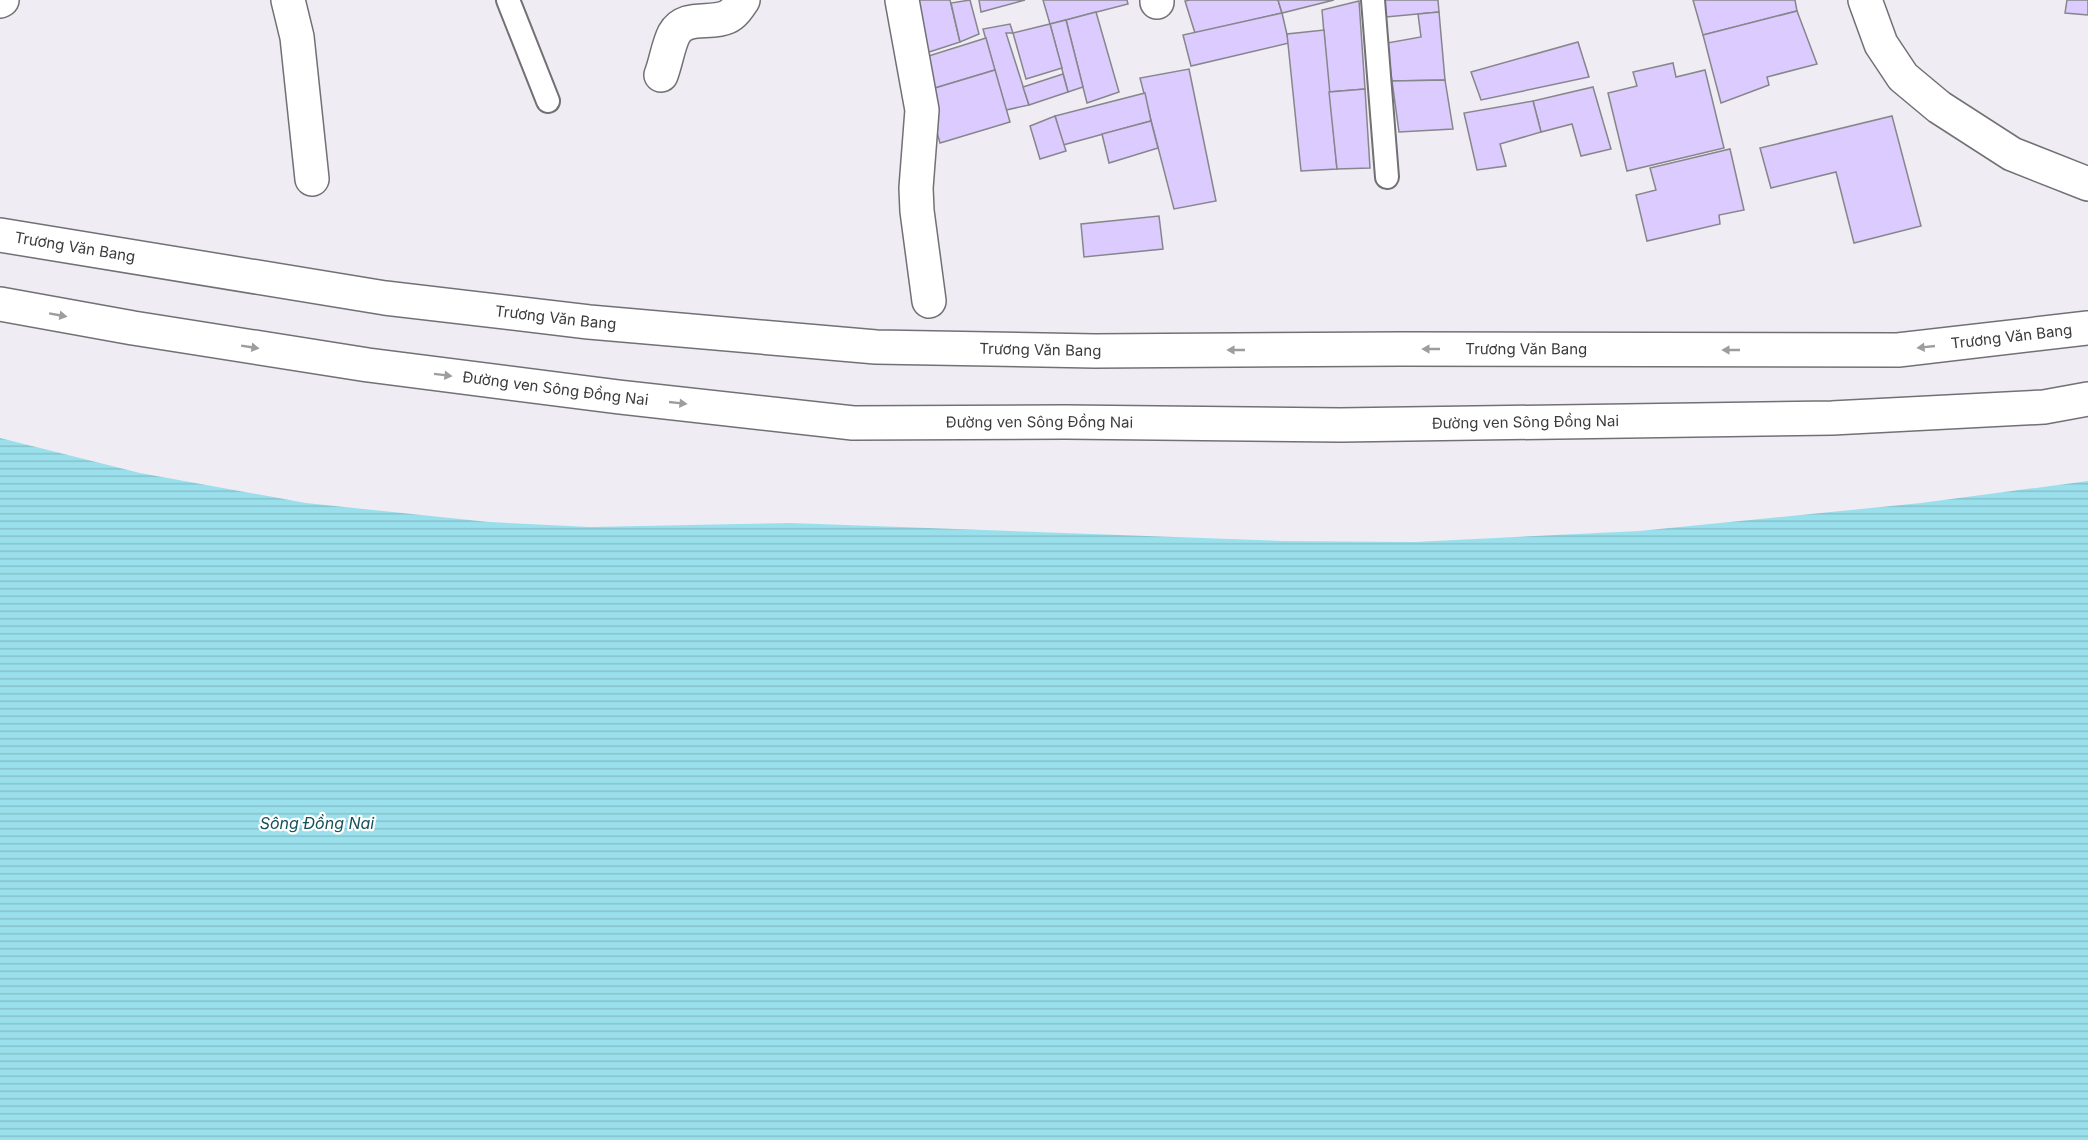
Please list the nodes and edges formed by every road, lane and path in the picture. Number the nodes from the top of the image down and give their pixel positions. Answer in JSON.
{"nodes":[{"id":1,"x":288,"y":0,"type":"edge"},
{"id":2,"x":508,"y":0,"type":"edge"},
{"id":3,"x":743,"y":0,"type":"edge"},
{"id":4,"x":902,"y":0,"type":"edge"},
{"id":5,"x":1373,"y":0,"type":"edge"},
{"id":6,"x":1865,"y":0,"type":"edge"},
{"id":7,"x":661,"y":75,"type":"dead end"},
{"id":8,"x":548,"y":101,"type":"dead end"},
{"id":9,"x":1387,"y":177,"type":"dead end"},
{"id":10,"x":312,"y":179,"type":"dead end"},
{"id":11,"x":2088,"y":184,"type":"edge"},
{"id":12,"x":0,"y":235,"type":"edge"},
{"id":13,"x":929,"y":301,"type":"dead end"},
{"id":14,"x":0,"y":304,"type":"edge"},
{"id":15,"x":2088,"y":328,"type":"edge"},
{"id":16,"x":2088,"y":399,"type":"edge"}],
"edges":[{"from":1,"to":10,"type":"main road"},
{"from":2,"to":8,"type":"lane"},
{"from":3,"to":7,"type":"main road"},
{"from":4,"to":13,"type":"main road"},
{"from":5,"to":9,"type":"lane"},
{"from":6,"to":11,"type":"main road"},
{"from":15,"to":12,"type":"main road","name":"Trương Văn Bang","one_way":true},
{"from":14,"to":16,"type":"main road","name":"Đường ven Sông Đồng Nai","one_way":true}]}
